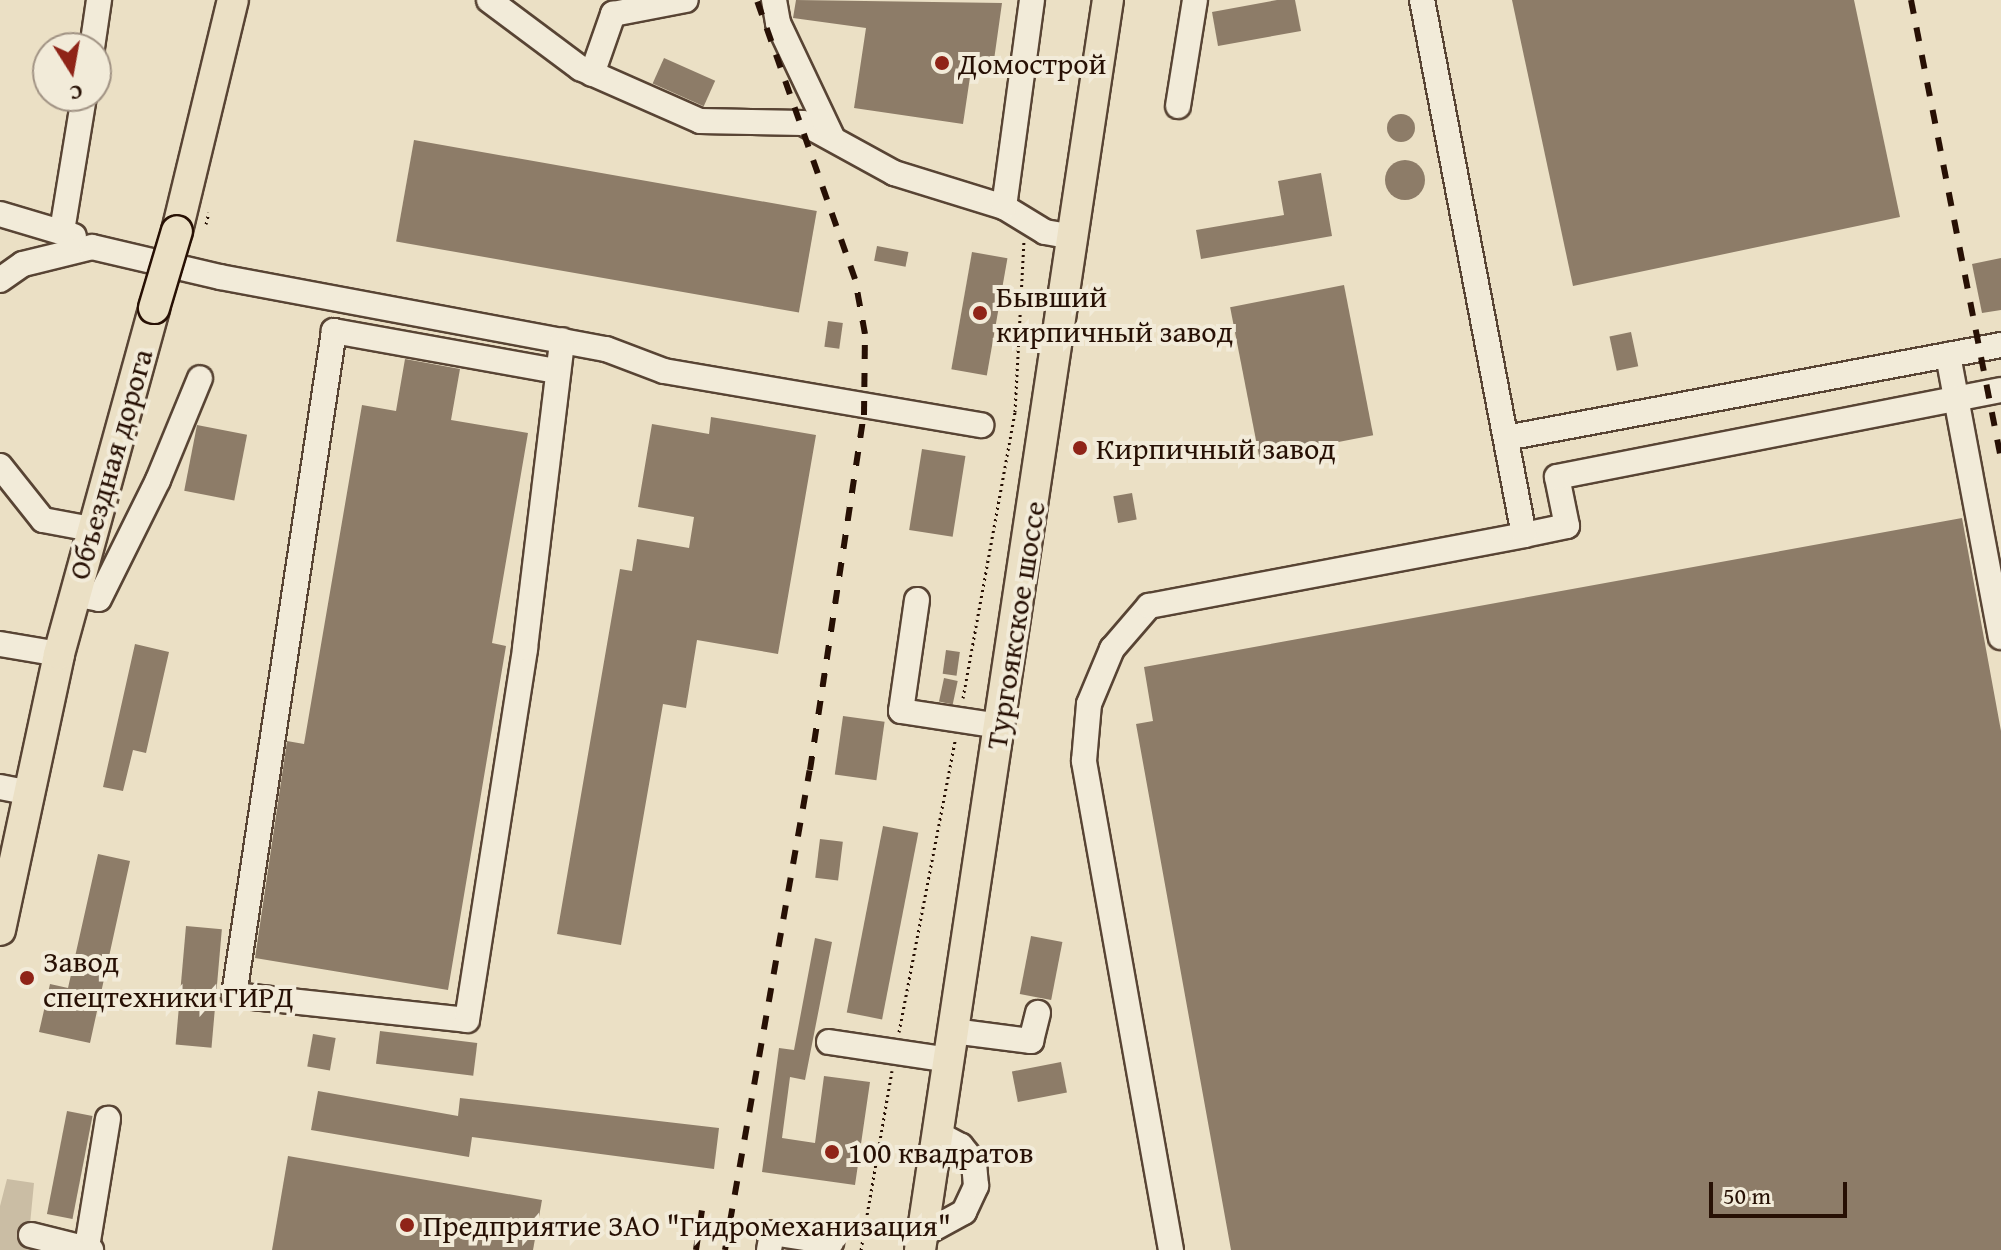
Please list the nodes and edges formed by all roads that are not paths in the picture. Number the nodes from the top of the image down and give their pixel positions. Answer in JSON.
{"nodes":[{"id":1,"x":99,"y":0,"type":"edge"},
{"id":2,"x":233,"y":0,"type":"edge"},
{"id":3,"x":489,"y":0,"type":"edge"},
{"id":4,"x":686,"y":0,"type":"edge"},
{"id":5,"x":774,"y":0,"type":"edge"},
{"id":6,"x":1032,"y":0,"type":"edge"},
{"id":7,"x":1108,"y":0,"type":"edge"},
{"id":8,"x":1195,"y":0,"type":"edge"},
{"id":9,"x":1422,"y":0,"type":"edge"},
{"id":10,"x":94,"y":32,"type":"edge"},
{"id":11,"x":592,"y":74,"type":"junction"},
{"id":12,"x":1178,"y":106,"type":"dead end"},
{"id":13,"x":81,"y":112,"type":"edge"},
{"id":14,"x":833,"y":139,"type":"junction"},
{"id":15,"x":1004,"y":207,"type":"junction"},
{"id":16,"x":0,"y":214,"type":"edge"},
{"id":17,"x":62,"y":231,"type":"junction"},
{"id":18,"x":1073,"y":237,"type":"junction"},
{"id":19,"x":92,"y":247,"type":"junction"},
{"id":20,"x":0,"y":280,"type":"edge"},
{"id":21,"x":562,"y":340,"type":"junction"},
{"id":22,"x":2001,"y":345,"type":"edge"},
{"id":23,"x":1948,"y":355,"type":"junction"},
{"id":24,"x":556,"y":371,"type":"junction"},
{"id":25,"x":200,"y":378,"type":"dead end"},
{"id":26,"x":2001,"y":390,"type":"edge"},
{"id":27,"x":1957,"y":399,"type":"junction"},
{"id":28,"x":981,"y":425,"type":"dead end"},
{"id":29,"x":1506,"y":438,"type":"junction"},
{"id":30,"x":0,"y":466,"type":"edge"},
{"id":31,"x":10,"y":498,"type":"edge"},
{"id":32,"x":91,"y":529,"type":"junction"},
{"id":33,"x":1524,"y":535,"type":"junction"},
{"id":34,"x":74,"y":594,"type":"junction"},
{"id":35,"x":917,"y":600,"type":"dead end"},
{"id":36,"x":2001,"y":637,"type":"edge"},
{"id":37,"x":0,"y":644,"type":"edge"},
{"id":38,"x":59,"y":654,"type":"junction"},
{"id":39,"x":999,"y":726,"type":"junction"},
{"id":40,"x":0,"y":787,"type":"edge"},
{"id":41,"x":30,"y":793,"type":"junction"},
{"id":42,"x":6,"y":868,"type":"edge"},
{"id":43,"x":0,"y":930,"type":"edge"},
{"id":44,"x":1038,"y":1013,"type":"dead end"},
{"id":45,"x":829,"y":1042,"type":"dead end"},
{"id":46,"x":951,"y":1046,"type":"junction"},
{"id":47,"x":108,"y":1119,"type":"dead end"},
{"id":48,"x":938,"y":1134,"type":"junction"},
{"id":49,"x":31,"y":1235,"type":"dead end"},
{"id":50,"x":831,"y":1242,"type":"dead end"},
{"id":51,"x":921,"y":1242,"type":"edge"},
{"id":52,"x":89,"y":1249,"type":"edge"},
{"id":53,"x":769,"y":1250,"type":"edge"},
{"id":54,"x":1171,"y":1250,"type":"edge"}],
"edges":[{"from":1,"to":10,"type":"street"},
{"from":2,"to":32,"type":"main road","name":"Объездная дорога","bridge":true},
{"from":3,"to":11,"type":"street"},
{"from":4,"to":11,"type":"street"},
{"from":5,"to":14,"type":"street"},
{"from":6,"to":15,"type":"street"},
{"from":7,"to":18,"type":"main road","name":"Тургоякское шоссе"},
{"from":8,"to":12,"type":"street"},
{"from":9,"to":29,"type":"street"},
{"from":11,"to":14,"type":"street"},
{"from":13,"to":17,"type":"street"},
{"from":14,"to":15,"type":"street"},
{"from":15,"to":18,"type":"street"},
{"from":16,"to":17,"type":"street"},
{"from":17,"to":19,"type":"street"},
{"from":18,"to":39,"type":"main road","name":"Тургоякское шоссе"},
{"from":19,"to":20,"type":"street"},
{"from":19,"to":21,"type":"street"},
{"from":21,"to":24,"type":"street"},
{"from":21,"to":28,"type":"street"},
{"from":22,"to":23,"type":"street"},
{"from":23,"to":27,"type":"street"},
{"from":23,"to":29,"type":"street"},
{"from":24,"to":24,"type":"street"},
{"from":25,"to":34,"type":"street"},
{"from":26,"to":27,"type":"street"},
{"from":27,"to":33,"type":"street"},
{"from":27,"to":36,"type":"street"},
{"from":29,"to":33,"type":"street"},
{"from":30,"to":31,"type":"street"},
{"from":31,"to":32,"type":"street"},
{"from":32,"to":34,"type":"main road","name":"Объездная дорога"},
{"from":33,"to":54,"type":"street"},
{"from":34,"to":38,"type":"main road","name":"Объездная дорога"},
{"from":35,"to":39,"type":"street"},
{"from":37,"to":38,"type":"street"},
{"from":38,"to":41,"type":"main road","name":"Объездная дорога"},
{"from":39,"to":46,"type":"main road","name":"Тургоякское шоссе"},
{"from":40,"to":41,"type":"street"},
{"from":41,"to":42,"type":"main road","name":"Объездная дорога"},
{"from":42,"to":43,"type":"main road","name":"Объездная дорога"},
{"from":44,"to":46,"type":"street"},
{"from":45,"to":46,"type":"street"},
{"from":46,"to":48,"type":"main road","name":"Тургоякское шоссе"},
{"from":47,"to":52,"type":"street"},
{"from":48,"to":51,"type":"main road","name":"Тургоякское шоссе"},
{"from":48,"to":51,"type":"street"},
{"from":49,"to":52,"type":"street"},
{"from":50,"to":53,"type":"street"}]}
